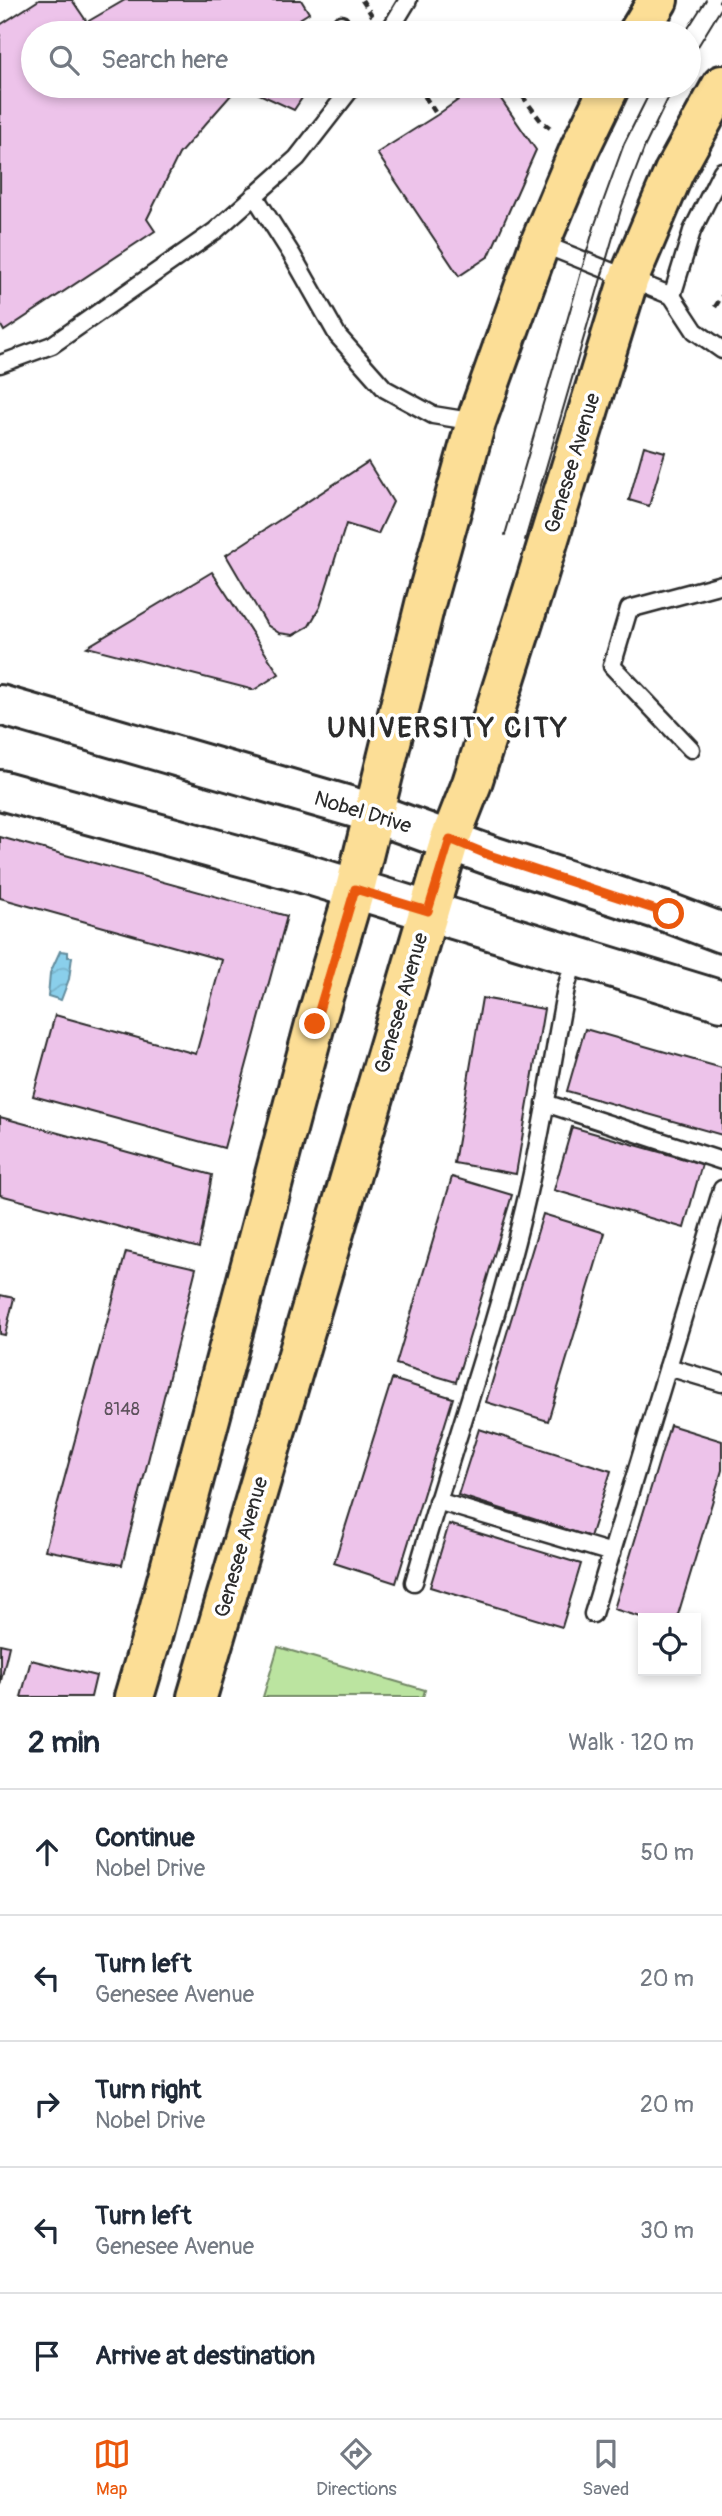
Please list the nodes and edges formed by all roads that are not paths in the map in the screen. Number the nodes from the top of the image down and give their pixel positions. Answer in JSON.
{"nodes":[{"id":1,"x":408,"y":0,"type":"edge"},
{"id":2,"x":658,"y":0,"type":"edge"},
{"id":3,"x":395,"y":21,"type":"edge"},
{"id":4,"x":645,"y":21,"type":"edge"},
{"id":5,"x":722,"y":85,"type":"edge"},
{"id":6,"x":344,"y":98,"type":"edge"},
{"id":7,"x":604,"y":98,"type":"edge"},
{"id":8,"x":722,"y":171,"type":"edge"},
{"id":9,"x":254,"y":195,"type":"junction"},
{"id":10,"x":540,"y":243,"type":"junction"},
{"id":11,"x":629,"y":278,"type":"junction"},
{"id":12,"x":672,"y":296,"type":"junction"},
{"id":13,"x":722,"y":350,"type":"edge"},
{"id":14,"x":0,"y":364,"type":"edge"},
{"id":15,"x":477,"y":422,"type":"junction"},
{"id":16,"x":722,"y":584,"type":"edge"},
{"id":17,"x":0,"y":705,"type":"edge"},
{"id":18,"x":691,"y":749,"type":"dead end"},
{"id":19,"x":0,"y":790,"type":"edge"},
{"id":20,"x":373,"y":813,"type":"junction"},
{"id":21,"x":450,"y":839,"type":"junction"},
{"id":22,"x":355,"y":889,"type":"junction"},
{"id":23,"x":428,"y":911,"type":"junction"},
{"id":24,"x":722,"y":933,"type":"edge"},
{"id":25,"x":576,"y":955,"type":"junction"},
{"id":26,"x":722,"y":1001,"type":"edge"},
{"id":27,"x":545,"y":1103,"type":"junction"},
{"id":28,"x":722,"y":1161,"type":"edge"},
{"id":29,"x":722,"y":1189,"type":"edge"},
{"id":30,"x":668,"y":1367,"type":"junction"},
{"id":31,"x":722,"y":1383,"type":"edge"},
{"id":32,"x":437,"y":1502,"type":"junction"},
{"id":33,"x":611,"y":1553,"type":"junction"},
{"id":34,"x":414,"y":1582,"type":"dead end"},
{"id":35,"x":593,"y":1614,"type":"dead end"},
{"id":36,"x":134,"y":1697,"type":"edge"},
{"id":37,"x":197,"y":1697,"type":"edge"}],
"edges":[{"from":1,"to":3,"type":"lane"},
{"from":2,"to":4,"type":"main road"},
{"from":5,"to":11,"type":"main road","name":"Genesee Avenue"},
{"from":6,"to":9,"type":"lane"},
{"from":7,"to":10,"type":"main road"},
{"from":8,"to":12,"type":"lane"},
{"from":9,"to":14,"type":"lane"},
{"from":9,"to":15,"type":"lane"},
{"from":10,"to":11,"type":"lane"},
{"from":10,"to":15,"type":"main road"},
{"from":11,"to":12,"type":"lane"},
{"from":11,"to":21,"type":"main road","name":"Genesee Avenue"},
{"from":12,"to":13,"type":"lane"},
{"from":15,"to":20,"type":"main road"},
{"from":16,"to":18,"type":"lane"},
{"from":17,"to":20,"type":"main road","name":"Nobel Drive"},
{"from":19,"to":22,"type":"main road"},
{"from":20,"to":21,"type":"main road","name":"Nobel Drive"},
{"from":20,"to":22,"type":"main road"},
{"from":21,"to":23,"type":"main road","name":"Genesee Avenue"},
{"from":21,"to":24,"type":"main road","name":"Nobel Drive"},
{"from":22,"to":23,"type":"main road"},
{"from":22,"to":36,"type":"main road"},
{"from":23,"to":25,"type":"main road"},
{"from":23,"to":37,"type":"main road","name":"Genesee Avenue"},
{"from":25,"to":26,"type":"main road"},
{"from":25,"to":27,"type":"lane"},
{"from":27,"to":28,"type":"lane"},
{"from":27,"to":32,"type":"lane"},
{"from":29,"to":30,"type":"lane"},
{"from":30,"to":31,"type":"lane"},
{"from":30,"to":33,"type":"lane"},
{"from":32,"to":33,"type":"lane"},
{"from":32,"to":34,"type":"lane"},
{"from":33,"to":35,"type":"lane"}]}
